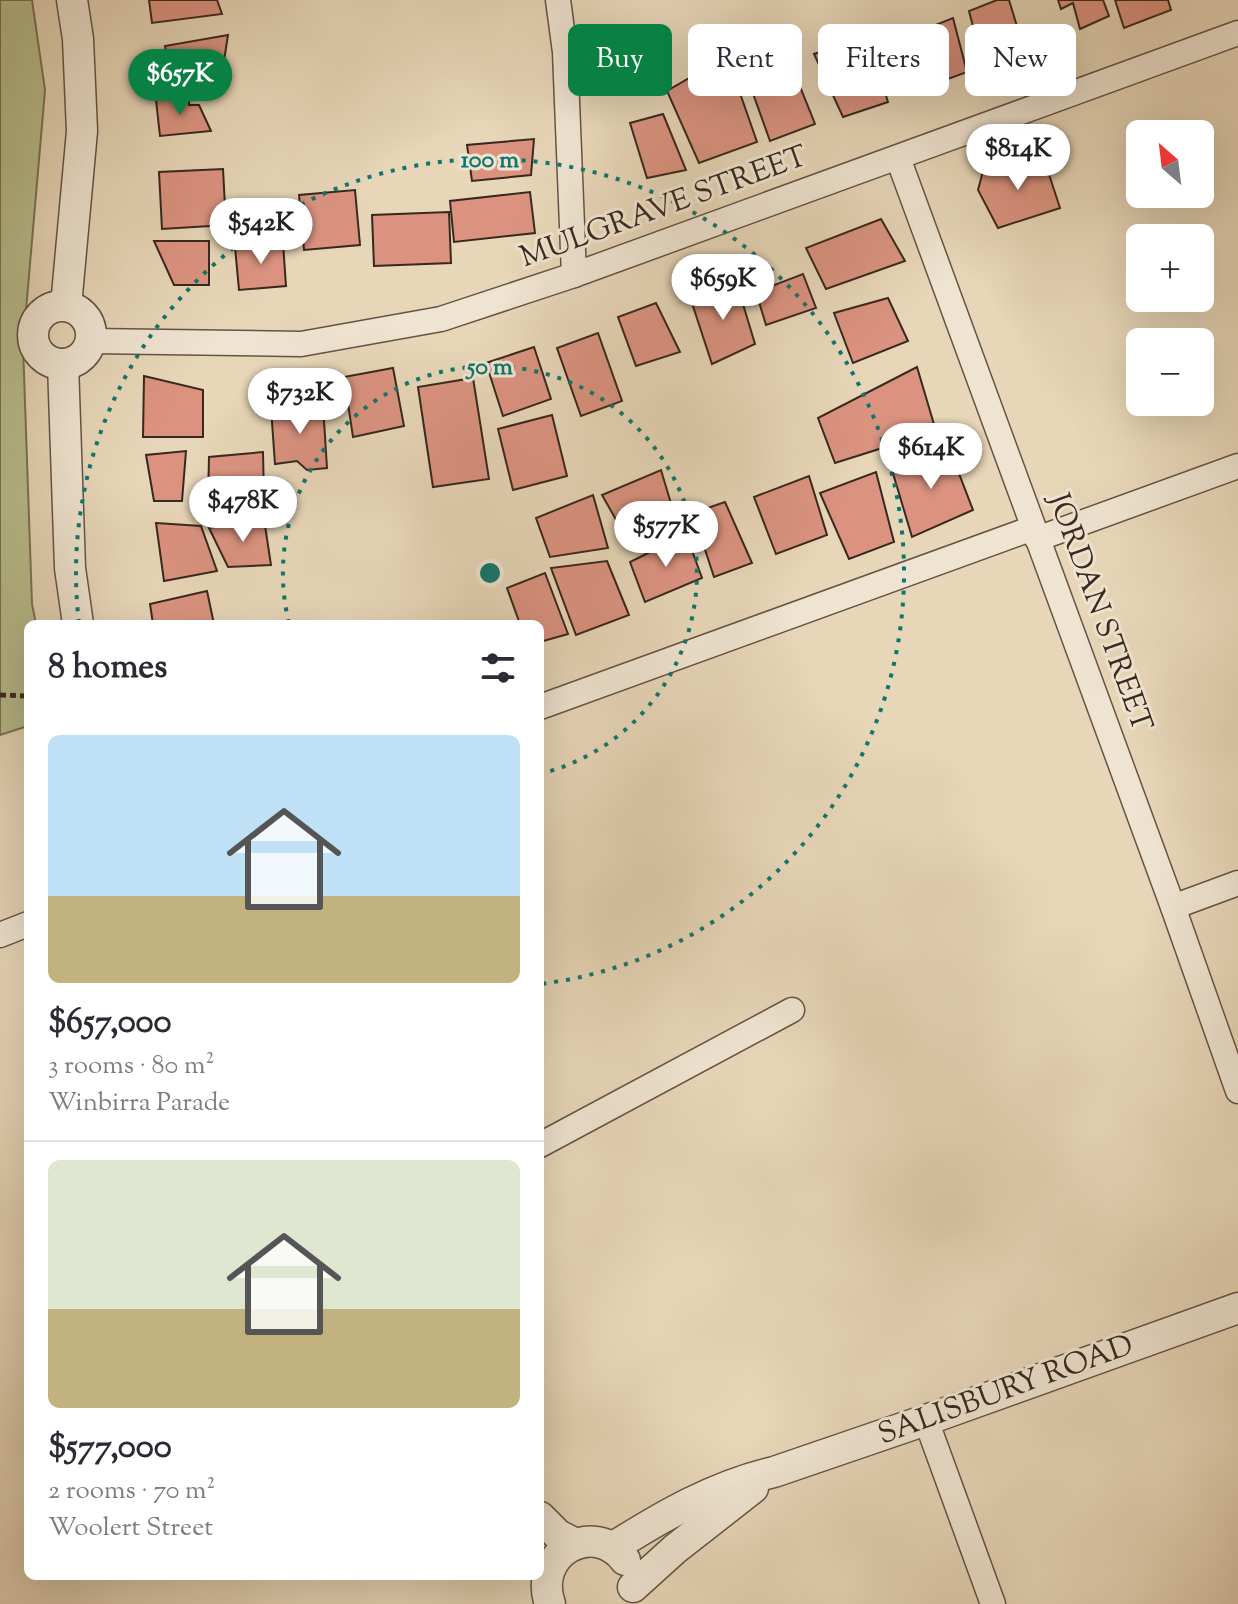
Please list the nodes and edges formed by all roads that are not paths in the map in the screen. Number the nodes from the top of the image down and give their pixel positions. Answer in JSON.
{"nodes":[{"id":1,"x":72,"y":0,"type":"edge"},
{"id":2,"x":558,"y":0,"type":"edge"},
{"id":3,"x":1238,"y":33,"type":"edge"},
{"id":4,"x":898,"y":158,"type":"junction"},
{"id":5,"x":574,"y":275,"type":"junction"},
{"id":6,"x":66,"y":306,"type":"junction"},
{"id":7,"x":91,"y":341,"type":"junction"},
{"id":8,"x":63,"y":364,"type":"junction"},
{"id":9,"x":1238,"y":466,"type":"edge"},
{"id":10,"x":1035,"y":534,"type":"junction"},
{"id":11,"x":77,"y":620,"type":"edge"},
{"id":12,"x":544,"y":706,"type":"edge"},
{"id":13,"x":1238,"y":883,"type":"edge"},
{"id":14,"x":1173,"y":907,"type":"junction"},
{"id":15,"x":24,"y":926,"type":"edge"},
{"id":16,"x":0,"y":935,"type":"edge"},
{"id":17,"x":792,"y":1010,"type":"dead end"},
{"id":18,"x":1238,"y":1091,"type":"edge"},
{"id":19,"x":544,"y":1143,"type":"edge"},
{"id":20,"x":1238,"y":1308,"type":"edge"},
{"id":21,"x":926,"y":1420,"type":"junction"},
{"id":22,"x":774,"y":1472,"type":"junction"},
{"id":23,"x":544,"y":1521,"type":"edge"},
{"id":24,"x":576,"y":1544,"type":"junction"},
{"id":25,"x":612,"y":1548,"type":"junction"},
{"id":26,"x":545,"y":1586,"type":"edge"},
{"id":27,"x":631,"y":1596,"type":"edge"},
{"id":28,"x":993,"y":1604,"type":"edge"}],
"edges":[{"from":1,"to":6,"type":"street"},
{"from":2,"to":5,"type":"street"},
{"from":3,"to":4,"type":"street","name":"MULGRAVE STREET"},
{"from":4,"to":5,"type":"street","name":"MULGRAVE STREET"},
{"from":4,"to":10,"type":"street","name":"JORDAN STREET"},
{"from":5,"to":7,"type":"street","name":"MULGRAVE STREET"},
{"from":6,"to":7,"type":"street"},
{"from":6,"to":8,"type":"street"},
{"from":7,"to":8,"type":"street"},
{"from":8,"to":11,"type":"street"},
{"from":9,"to":10,"type":"street"},
{"from":10,"to":12,"type":"street"},
{"from":10,"to":14,"type":"street","name":"JORDAN STREET"},
{"from":13,"to":14,"type":"street"},
{"from":14,"to":18,"type":"street","name":"JORDAN STREET"},
{"from":15,"to":16,"type":"street"},
{"from":17,"to":19,"type":"street"},
{"from":20,"to":21,"type":"street","name":"SALISBURY ROAD"},
{"from":21,"to":22,"type":"street","name":"SALISBURY ROAD"},
{"from":21,"to":28,"type":"street"},
{"from":22,"to":25,"type":"street","name":"SALISBURY ROAD"},
{"from":22,"to":27,"type":"street","name":"SALISBURY ROAD"},
{"from":23,"to":24,"type":"street"},
{"from":24,"to":25,"type":"street"},
{"from":24,"to":26,"type":"street"},
{"from":25,"to":27,"type":"street"}]}
